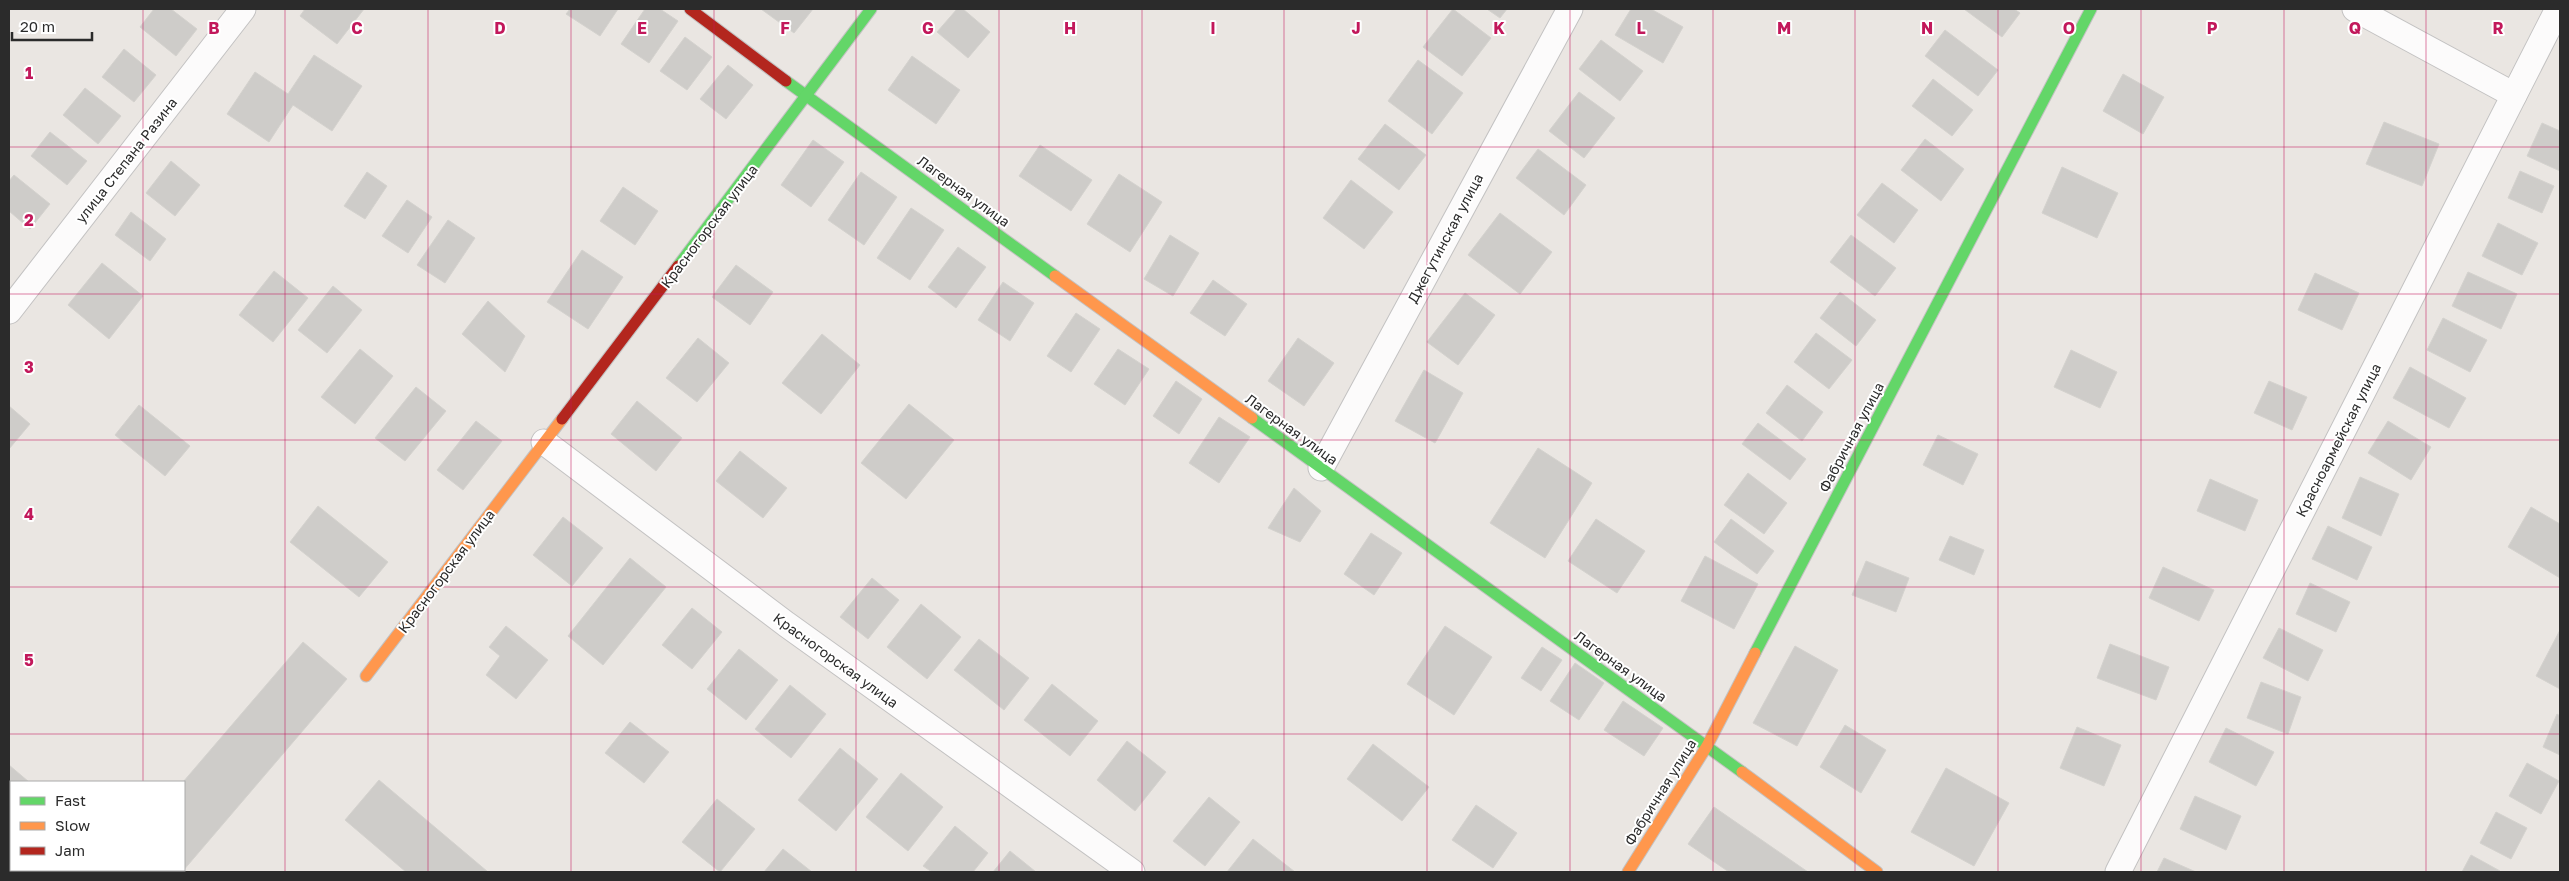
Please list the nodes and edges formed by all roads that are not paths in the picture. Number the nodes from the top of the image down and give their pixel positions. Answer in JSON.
{"nodes":[{"id":1,"x":243,"y":9,"type":"edge"},
{"id":2,"x":690,"y":9,"type":"edge"},
{"id":3,"x":871,"y":9,"type":"edge"},
{"id":4,"x":1570,"y":9,"type":"edge"},
{"id":5,"x":2091,"y":9,"type":"edge"},
{"id":6,"x":2355,"y":9,"type":"edge"},
{"id":7,"x":2558,"y":9,"type":"edge"},
{"id":8,"x":2514,"y":95,"type":"junction"},
{"id":9,"x":807,"y":97,"type":"junction"},
{"id":10,"x":9,"y":311,"type":"edge"},
{"id":11,"x":544,"y":442,"type":"junction"},
{"id":12,"x":1321,"y":468,"type":"junction"},
{"id":13,"x":366,"y":676,"type":"dead end"},
{"id":14,"x":1707,"y":746,"type":"junction"},
{"id":15,"x":1132,"y":872,"type":"edge"},
{"id":16,"x":1628,"y":872,"type":"edge"},
{"id":17,"x":1877,"y":872,"type":"edge"},
{"id":18,"x":2118,"y":872,"type":"edge"}],
"edges":[{"from":1,"to":10,"type":"street","name":"улица Степана Разина"},
{"from":2,"to":9,"type":"street","name":"Лагерная улица"},
{"from":3,"to":9,"type":"street","name":"Красногорская улица"},
{"from":4,"to":12,"type":"street","name":"Джегутинская улица"},
{"from":5,"to":14,"type":"street","name":"Фабричная улица"},
{"from":6,"to":8,"type":"street"},
{"from":7,"to":8,"type":"street","name":"Красноармейская улица"},
{"from":8,"to":18,"type":"street","name":"Красноармейская улица"},
{"from":9,"to":11,"type":"street","name":"Красногорская улица"},
{"from":9,"to":12,"type":"street","name":"Лагерная улица"},
{"from":11,"to":13,"type":"street","name":"Красногорская улица"},
{"from":11,"to":15,"type":"street","name":"Красногорская улица"},
{"from":12,"to":14,"type":"street","name":"Лагерная улица"},
{"from":14,"to":16,"type":"street","name":"Фабричная улица"},
{"from":14,"to":17,"type":"street","name":"Лагерная улица"}]}
